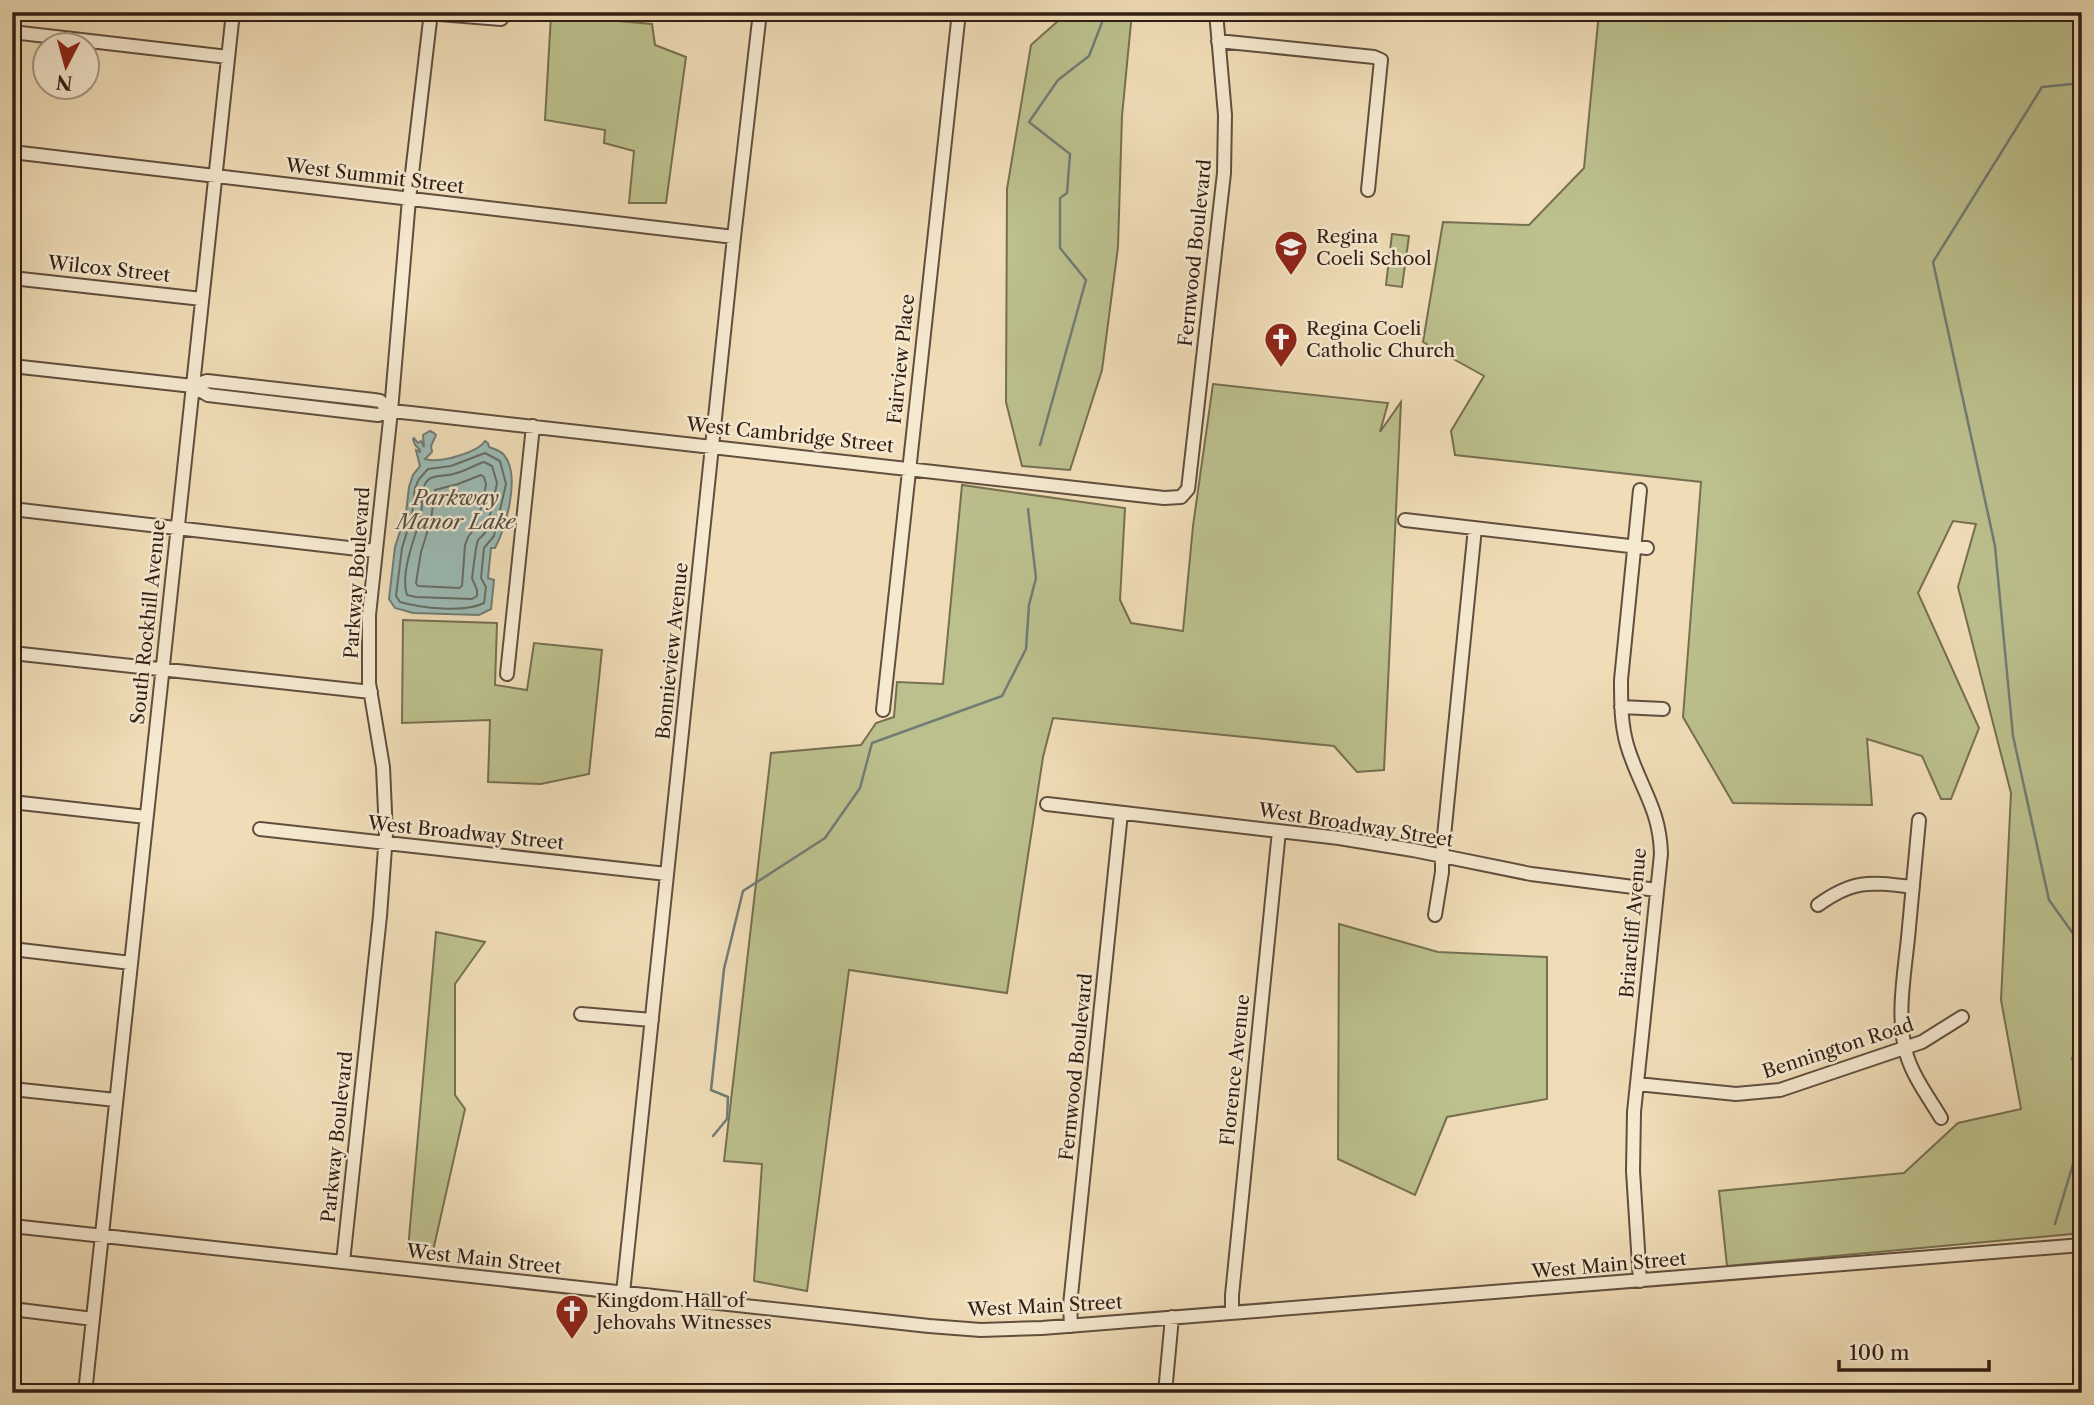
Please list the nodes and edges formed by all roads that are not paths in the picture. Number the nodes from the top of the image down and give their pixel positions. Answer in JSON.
{"nodes":[{"id":1,"x":233,"y":12,"type":"edge"},
{"id":2,"x":415,"y":12,"type":"edge"},
{"id":3,"x":760,"y":12,"type":"edge"},
{"id":4,"x":959,"y":12,"type":"edge"},
{"id":5,"x":1216,"y":12,"type":"edge"},
{"id":6,"x":431,"y":13,"type":"edge"},
{"id":7,"x":501,"y":19,"type":"dead end"},
{"id":8,"x":12,"y":32,"type":"edge"},
{"id":9,"x":1218,"y":41,"type":"junction"},
{"id":10,"x":228,"y":57,"type":"junction"},
{"id":11,"x":12,"y":152,"type":"edge"},
{"id":12,"x":215,"y":176,"type":"junction"},
{"id":13,"x":1368,"y":190,"type":"dead end"},
{"id":14,"x":409,"y":199,"type":"junction"},
{"id":15,"x":734,"y":237,"type":"junction"},
{"id":16,"x":12,"y":278,"type":"edge"},
{"id":17,"x":202,"y":299,"type":"junction"},
{"id":18,"x":12,"y":366,"type":"edge"},
{"id":19,"x":193,"y":386,"type":"junction"},
{"id":20,"x":391,"y":411,"type":"junction"},
{"id":21,"x":533,"y":426,"type":"junction"},
{"id":22,"x":712,"y":445,"type":"junction"},
{"id":23,"x":909,"y":468,"type":"junction"},
{"id":24,"x":1640,"y":491,"type":"dead end"},
{"id":25,"x":1184,"y":496,"type":"joint"},
{"id":26,"x":12,"y":509,"type":"edge"},
{"id":27,"x":1405,"y":520,"type":"dead end"},
{"id":28,"x":178,"y":528,"type":"junction"},
{"id":29,"x":1475,"y":528,"type":"junction"},
{"id":30,"x":1641,"y":547,"type":"junction"},
{"id":31,"x":375,"y":551,"type":"junction"},
{"id":32,"x":12,"y":653,"type":"edge"},
{"id":33,"x":163,"y":670,"type":"junction"},
{"id":34,"x":507,"y":674,"type":"dead end"},
{"id":35,"x":371,"y":692,"type":"junction"},
{"id":36,"x":1621,"y":707,"type":"junction"},
{"id":37,"x":1663,"y":709,"type":"dead end"},
{"id":38,"x":883,"y":710,"type":"dead end"},
{"id":39,"x":12,"y":802,"type":"edge"},
{"id":40,"x":1047,"y":804,"type":"dead end"},
{"id":41,"x":1121,"y":813,"type":"junction"},
{"id":42,"x":146,"y":817,"type":"junction"},
{"id":43,"x":1919,"y":820,"type":"dead end"},
{"id":44,"x":260,"y":829,"type":"dead end"},
{"id":45,"x":1279,"y":831,"type":"junction"},
{"id":46,"x":386,"y":844,"type":"junction"},
{"id":47,"x":1441,"y":856,"type":"junction"},
{"id":48,"x":667,"y":874,"type":"junction"},
{"id":49,"x":1913,"y":887,"type":"junction"},
{"id":50,"x":1657,"y":890,"type":"junction"},
{"id":51,"x":1818,"y":905,"type":"dead end"},
{"id":52,"x":1435,"y":915,"type":"dead end"},
{"id":53,"x":12,"y":949,"type":"edge"},
{"id":54,"x":131,"y":962,"type":"junction"},
{"id":55,"x":581,"y":1014,"type":"dead end"},
{"id":56,"x":1962,"y":1017,"type":"dead end"},
{"id":57,"x":652,"y":1020,"type":"junction"},
{"id":58,"x":1905,"y":1048,"type":"junction"},
{"id":59,"x":1637,"y":1084,"type":"junction"},
{"id":60,"x":12,"y":1089,"type":"edge"},
{"id":61,"x":116,"y":1100,"type":"junction"},
{"id":62,"x":1941,"y":1118,"type":"dead end"},
{"id":63,"x":12,"y":1226,"type":"edge"},
{"id":64,"x":102,"y":1236,"type":"junction"},
{"id":65,"x":2082,"y":1245,"type":"edge"},
{"id":66,"x":343,"y":1262,"type":"junction"},
{"id":67,"x":1640,"y":1282,"type":"junction"},
{"id":68,"x":623,"y":1293,"type":"junction"},
{"id":69,"x":12,"y":1309,"type":"edge"},
{"id":70,"x":1232,"y":1312,"type":"junction"},
{"id":71,"x":1172,"y":1317,"type":"junction"},
{"id":72,"x":93,"y":1319,"type":"junction"},
{"id":73,"x":1071,"y":1326,"type":"junction"},
{"id":74,"x":85,"y":1393,"type":"edge"},
{"id":75,"x":1165,"y":1393,"type":"edge"}],
"edges":[{"from":1,"to":10,"type":"street","name":"South Rockhill Avenue"},
{"from":2,"to":6,"type":"street"},
{"from":3,"to":15,"type":"street","name":"Bonnieview Avenue"},
{"from":4,"to":23,"type":"street","name":"Fairview Place"},
{"from":5,"to":9,"type":"street","name":"Fernwood Boulevard"},
{"from":6,"to":7,"type":"street"},
{"from":6,"to":14,"type":"street","name":"Parkway Boulevard"},
{"from":8,"to":10,"type":"street"},
{"from":9,"to":13,"type":"street"},
{"from":9,"to":25,"type":"street","name":"Fernwood Boulevard"},
{"from":10,"to":12,"type":"street","name":"South Rockhill Avenue"},
{"from":11,"to":12,"type":"street","name":"West Summit Street"},
{"from":12,"to":14,"type":"street","name":"West Summit Street"},
{"from":12,"to":17,"type":"street","name":"South Rockhill Avenue"},
{"from":14,"to":15,"type":"street","name":"West Summit Street"},
{"from":14,"to":20,"type":"street","name":"Parkway Boulevard"},
{"from":15,"to":22,"type":"street","name":"Bonnieview Avenue"},
{"from":16,"to":17,"type":"street","name":"Wilcox Street"},
{"from":17,"to":19,"type":"street","name":"South Rockhill Avenue"},
{"from":18,"to":19,"type":"street","name":"West Cambridge Street"},
{"from":19,"to":20,"type":"street","name":"West Cambridge Street"},
{"from":19,"to":28,"type":"street","name":"South Rockhill Avenue"},
{"from":20,"to":21,"type":"street","name":"West Cambridge Street"},
{"from":20,"to":31,"type":"street","name":"Parkway Boulevard"},
{"from":21,"to":22,"type":"street","name":"West Cambridge Street"},
{"from":21,"to":34,"type":"street"},
{"from":22,"to":23,"type":"street","name":"West Cambridge Street"},
{"from":22,"to":48,"type":"street","name":"Bonnieview Avenue"},
{"from":23,"to":25,"type":"street","name":"West Cambridge Street"},
{"from":23,"to":38,"type":"street","name":"Fairview Place"},
{"from":24,"to":30,"type":"street","name":"Briarcliff Avenue"},
{"from":26,"to":28,"type":"street"},
{"from":27,"to":29,"type":"street"},
{"from":28,"to":31,"type":"street"},
{"from":28,"to":33,"type":"street","name":"South Rockhill Avenue"},
{"from":29,"to":30,"type":"street"},
{"from":29,"to":47,"type":"street"},
{"from":30,"to":36,"type":"street","name":"Briarcliff Avenue"},
{"from":31,"to":35,"type":"street","name":"Parkway Boulevard"},
{"from":32,"to":33,"type":"street"},
{"from":33,"to":35,"type":"street"},
{"from":33,"to":42,"type":"street","name":"South Rockhill Avenue"},
{"from":35,"to":46,"type":"street","name":"Parkway Boulevard"},
{"from":36,"to":37,"type":"street"},
{"from":36,"to":50,"type":"street","name":"Briarcliff Avenue"},
{"from":39,"to":42,"type":"street"},
{"from":40,"to":41,"type":"street","name":"West Broadway Street"},
{"from":41,"to":45,"type":"street","name":"West Broadway Street"},
{"from":41,"to":73,"type":"street","name":"Fernwood Boulevard"},
{"from":42,"to":54,"type":"street","name":"South Rockhill Avenue"},
{"from":43,"to":49,"type":"street"},
{"from":44,"to":46,"type":"street","name":"West Broadway Street"},
{"from":45,"to":47,"type":"street","name":"West Broadway Street"},
{"from":45,"to":70,"type":"street","name":"Florence Avenue"},
{"from":46,"to":48,"type":"street","name":"West Broadway Street"},
{"from":46,"to":66,"type":"street","name":"Parkway Boulevard"},
{"from":47,"to":50,"type":"street","name":"West Broadway Street"},
{"from":47,"to":52,"type":"street"},
{"from":48,"to":57,"type":"street","name":"Bonnieview Avenue"},
{"from":49,"to":51,"type":"street"},
{"from":49,"to":58,"type":"street"},
{"from":50,"to":59,"type":"street","name":"Briarcliff Avenue"},
{"from":53,"to":54,"type":"street"},
{"from":54,"to":61,"type":"street","name":"South Rockhill Avenue"},
{"from":55,"to":57,"type":"street"},
{"from":56,"to":58,"type":"street","name":"Bennington Road"},
{"from":57,"to":68,"type":"street","name":"Bonnieview Avenue"},
{"from":58,"to":59,"type":"street","name":"Bennington Road"},
{"from":58,"to":62,"type":"street"},
{"from":59,"to":67,"type":"street","name":"Briarcliff Avenue"},
{"from":60,"to":61,"type":"street"},
{"from":61,"to":64,"type":"street","name":"South Rockhill Avenue"},
{"from":63,"to":64,"type":"street","name":"West Main Street"},
{"from":64,"to":66,"type":"street","name":"West Main Street"},
{"from":64,"to":72,"type":"street","name":"South Rockhill Avenue"},
{"from":65,"to":67,"type":"street","name":"West Main Street"},
{"from":66,"to":68,"type":"street","name":"West Main Street"},
{"from":67,"to":70,"type":"street","name":"West Main Street"},
{"from":68,"to":73,"type":"street","name":"West Main Street"},
{"from":69,"to":72,"type":"street"},
{"from":70,"to":71,"type":"street","name":"West Main Street"},
{"from":71,"to":73,"type":"street","name":"West Main Street"},
{"from":71,"to":75,"type":"street"},
{"from":72,"to":74,"type":"street","name":"South Rockhill Avenue"}]}
